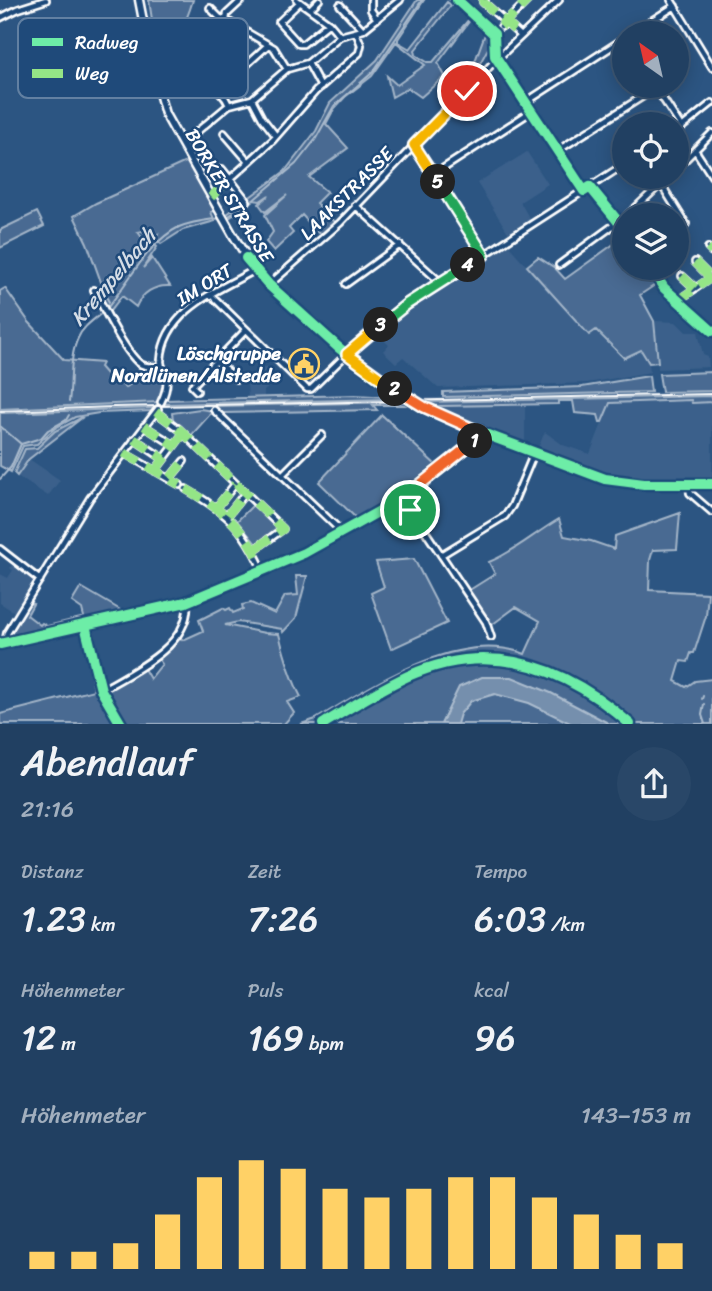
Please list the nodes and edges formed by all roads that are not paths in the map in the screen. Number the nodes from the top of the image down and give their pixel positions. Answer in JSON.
{"nodes":[{"id":1,"x":46,"y":0,"type":"edge"},
{"id":2,"x":139,"y":0,"type":"edge"},
{"id":3,"x":319,"y":0,"type":"edge"},
{"id":4,"x":371,"y":0,"type":"edge"},
{"id":5,"x":400,"y":0,"type":"edge"},
{"id":6,"x":485,"y":0,"type":"edge"},
{"id":7,"x":528,"y":0,"type":"edge"},
{"id":8,"x":559,"y":0,"type":"edge"},
{"id":9,"x":671,"y":0,"type":"edge"},
{"id":10,"x":239,"y":1,"type":"edge"},
{"id":11,"x":299,"y":1,"type":"edge"},
{"id":12,"x":340,"y":5,"type":"dead end"},
{"id":13,"x":675,"y":6,"type":"junction"},
{"id":14,"x":210,"y":8,"type":"dead end"},
{"id":15,"x":310,"y":9,"type":"junction"},
{"id":16,"x":0,"y":18,"type":"edge"},
{"id":17,"x":143,"y":18,"type":"edge"},
{"id":18,"x":220,"y":18,"type":"edge"},
{"id":19,"x":227,"y":18,"type":"edge"},
{"id":20,"x":377,"y":19,"type":"junction"},
{"id":21,"x":651,"y":21,"type":"edge"},
{"id":22,"x":507,"y":22,"type":"junction"},
{"id":23,"x":329,"y":23,"type":"junction"},
{"id":24,"x":501,"y":27,"type":"dead end"},
{"id":25,"x":363,"y":30,"type":"junction"},
{"id":26,"x":356,"y":32,"type":"junction"},
{"id":27,"x":248,"y":33,"type":"edge"},
{"id":28,"x":340,"y":36,"type":"junction"},
{"id":29,"x":521,"y":36,"type":"junction"},
{"id":30,"x":268,"y":45,"type":"junction"},
{"id":31,"x":612,"y":46,"type":"edge"},
{"id":32,"x":497,"y":59,"type":"junction"},
{"id":33,"x":248,"y":63,"type":"edge"},
{"id":34,"x":308,"y":63,"type":"junction"},
{"id":35,"x":712,"y":67,"type":"edge"},
{"id":36,"x":287,"y":69,"type":"junction"},
{"id":37,"x":321,"y":87,"type":"junction"},
{"id":38,"x":159,"y":98,"type":"edge"},
{"id":39,"x":225,"y":98,"type":"edge"},
{"id":40,"x":638,"y":98,"type":"edge"},
{"id":41,"x":252,"y":99,"type":"junction"},
{"id":42,"x":526,"y":102,"type":"junction"},
{"id":43,"x":712,"y":103,"type":"edge"},
{"id":44,"x":229,"y":105,"type":"junction"},
{"id":45,"x":532,"y":111,"type":"junction"},
{"id":46,"x":689,"y":122,"type":"edge"},
{"id":47,"x":224,"y":133,"type":"dead end"},
{"id":48,"x":712,"y":133,"type":"edge"},
{"id":49,"x":276,"y":136,"type":"junction"},
{"id":50,"x":181,"y":145,"type":"junction"},
{"id":51,"x":414,"y":145,"type":"junction"},
{"id":52,"x":695,"y":150,"type":"junction"},
{"id":53,"x":557,"y":151,"type":"junction"},
{"id":54,"x":689,"y":156,"type":"edge"},
{"id":55,"x":249,"y":162,"type":"junction"},
{"id":56,"x":222,"y":169,"type":"dead end"},
{"id":57,"x":612,"y":173,"type":"edge"},
{"id":58,"x":433,"y":175,"type":"junction"},
{"id":59,"x":712,"y":176,"type":"edge"},
{"id":60,"x":230,"y":179,"type":"junction"},
{"id":61,"x":590,"y":187,"type":"junction"},
{"id":62,"x":656,"y":189,"type":"edge"},
{"id":63,"x":583,"y":191,"type":"junction"},
{"id":64,"x":247,"y":201,"type":"dead end"},
{"id":65,"x":641,"y":203,"type":"edge"},
{"id":66,"x":355,"y":205,"type":"junction"},
{"id":67,"x":612,"y":214,"type":"edge"},
{"id":68,"x":612,"y":228,"type":"edge"},
{"id":69,"x":400,"y":245,"type":"junction"},
{"id":70,"x":484,"y":255,"type":"junction"},
{"id":71,"x":695,"y":262,"type":"dead end"},
{"id":72,"x":559,"y":265,"type":"dead end"},
{"id":73,"x":255,"y":270,"type":"junction"},
{"id":74,"x":712,"y":277,"type":"edge"},
{"id":75,"x":658,"y":280,"type":"edge"},
{"id":76,"x":686,"y":280,"type":"edge"},
{"id":77,"x":440,"y":282,"type":"junction"},
{"id":78,"x":346,"y":284,"type":"dead end"},
{"id":79,"x":270,"y":285,"type":"junction"},
{"id":80,"x":695,"y":288,"type":"junction"},
{"id":81,"x":94,"y":289,"type":"dead end"},
{"id":82,"x":211,"y":295,"type":"junction"},
{"id":83,"x":677,"y":301,"type":"junction"},
{"id":84,"x":246,"y":330,"type":"junction"},
{"id":85,"x":712,"y":331,"type":"edge"},
{"id":86,"x":347,"y":354,"type":"junction"},
{"id":87,"x":216,"y":361,"type":"junction"},
{"id":88,"x":161,"y":366,"type":"junction"},
{"id":89,"x":236,"y":379,"type":"dead end"},
{"id":90,"x":197,"y":391,"type":"dead end"},
{"id":91,"x":162,"y":402,"type":"dead end"},
{"id":92,"x":214,"y":410,"type":"dead end"},
{"id":93,"x":144,"y":426,"type":"junction"},
{"id":94,"x":480,"y":432,"type":"junction"},
{"id":95,"x":183,"y":434,"type":"junction"},
{"id":96,"x":322,"y":435,"type":"dead end"},
{"id":97,"x":134,"y":439,"type":"junction"},
{"id":98,"x":174,"y":445,"type":"junction"},
{"id":99,"x":534,"y":452,"type":"junction"},
{"id":100,"x":124,"y":453,"type":"junction"},
{"id":101,"x":164,"y":458,"type":"junction"},
{"id":102,"x":184,"y":461,"type":"dead end"},
{"id":103,"x":155,"y":471,"type":"junction"},
{"id":104,"x":283,"y":474,"type":"junction"},
{"id":105,"x":170,"y":478,"type":"junction"},
{"id":106,"x":235,"y":484,"type":"junction"},
{"id":107,"x":689,"y":484,"type":"junction"},
{"id":108,"x":712,"y":484,"type":"edge"},
{"id":109,"x":180,"y":485,"type":"dead end"},
{"id":110,"x":186,"y":489,"type":"dead end"},
{"id":111,"x":245,"y":493,"type":"junction"},
{"id":112,"x":403,"y":498,"type":"junction"},
{"id":113,"x":217,"y":507,"type":"junction"},
{"id":114,"x":712,"y":512,"type":"edge"},
{"id":115,"x":228,"y":516,"type":"junction"},
{"id":116,"x":343,"y":533,"type":"junction"},
{"id":117,"x":0,"y":549,"type":"edge"},
{"id":118,"x":254,"y":550,"type":"junction"},
{"id":119,"x":441,"y":555,"type":"junction"},
{"id":120,"x":263,"y":570,"type":"junction"},
{"id":121,"x":40,"y":580,"type":"junction"},
{"id":122,"x":187,"y":601,"type":"junction"},
{"id":123,"x":491,"y":637,"type":"dead end"},
{"id":124,"x":3,"y":643,"type":"edge"},
{"id":125,"x":103,"y":689,"type":"dead end"}],
"edges":[{"from":1,"to":16,"type":"street"},
{"from":2,"to":17,"type":"main road","name":"BORKER STRASSE"},
{"from":3,"to":15,"type":"street"},
{"from":4,"to":20,"type":"street"},
{"from":5,"to":20,"type":"street"},
{"from":6,"to":22,"type":"street"},
{"from":7,"to":22,"type":"street"},
{"from":8,"to":29,"type":"street","name":"LAAKSTRASSE"},
{"from":9,"to":13,"type":"street"},
{"from":10,"to":19,"type":"street"},
{"from":11,"to":15,"type":"street"},
{"from":11,"to":23,"type":"street"},
{"from":12,"to":25,"type":"street"},
{"from":13,"to":21,"type":"street"},
{"from":13,"to":35,"type":"street"},
{"from":14,"to":18,"type":"street"},
{"from":15,"to":23,"type":"street"},
{"from":20,"to":25,"type":"street"},
{"from":22,"to":24,"type":"street"},
{"from":22,"to":29,"type":"street"},
{"from":23,"to":28,"type":"street"},
{"from":25,"to":26,"type":"street"},
{"from":26,"to":28,"type":"street"},
{"from":26,"to":37,"type":"street"},
{"from":27,"to":30,"type":"street"},
{"from":28,"to":34,"type":"street"},
{"from":29,"to":32,"type":"street","name":"LAAKSTRASSE"},
{"from":30,"to":33,"type":"street"},
{"from":30,"to":36,"type":"street"},
{"from":31,"to":42,"type":"street"},
{"from":32,"to":42,"type":"street"},
{"from":32,"to":51,"type":"street","name":"LAAKSTRASSE"},
{"from":34,"to":36,"type":"street"},
{"from":34,"to":37,"type":"street"},
{"from":36,"to":41,"type":"street"},
{"from":37,"to":49,"type":"street"},
{"from":38,"to":50,"type":"main road","name":"BORKER STRASSE"},
{"from":39,"to":44,"type":"street"},
{"from":40,"to":53,"type":"street"},
{"from":41,"to":44,"type":"street"},
{"from":41,"to":49,"type":"street"},
{"from":42,"to":45,"type":"street"},
{"from":43,"to":46,"type":"street"},
{"from":44,"to":50,"type":"street"},
{"from":45,"to":53,"type":"street"},
{"from":45,"to":58,"type":"street"},
{"from":47,"to":55,"type":"street"},
{"from":48,"to":52,"type":"street"},
{"from":49,"to":55,"type":"street"},
{"from":50,"to":73,"type":"main road","name":"BORKER STRASSE"},
{"from":51,"to":58,"type":"street"},
{"from":51,"to":66,"type":"street","name":"LAAKSTRASSE"},
{"from":52,"to":54,"type":"street"},
{"from":52,"to":59,"type":"street"},
{"from":53,"to":63,"type":"street"},
{"from":55,"to":60,"type":"street"},
{"from":56,"to":60,"type":"street"},
{"from":57,"to":61,"type":"street"},
{"from":58,"to":70,"type":"street"},
{"from":60,"to":64,"type":"street"},
{"from":61,"to":63,"type":"street"},
{"from":61,"to":67,"type":"street"},
{"from":62,"to":65,"type":"street"},
{"from":63,"to":70,"type":"street"},
{"from":66,"to":69,"type":"street"},
{"from":66,"to":79,"type":"street","name":"LAAKSTRASSE"},
{"from":68,"to":72,"type":"street"},
{"from":69,"to":77,"type":"street"},
{"from":69,"to":78,"type":"street"},
{"from":70,"to":77,"type":"street"},
{"from":71,"to":74,"type":"street"},
{"from":73,"to":79,"type":"main road","name":"BORKER STRASSE"},
{"from":73,"to":82,"type":"street","name":"IM ORT"},
{"from":74,"to":80,"type":"street"},
{"from":75,"to":83,"type":"street"},
{"from":76,"to":80,"type":"street"},
{"from":77,"to":86,"type":"street"},
{"from":79,"to":86,"type":"main road","name":"BORKER STRASSE"},
{"from":80,"to":83,"type":"street"},
{"from":81,"to":88,"type":"street"},
{"from":82,"to":84,"type":"street"},
{"from":82,"to":88,"type":"street","name":"IM ORT"},
{"from":83,"to":85,"type":"street"},
{"from":84,"to":86,"type":"street"},
{"from":84,"to":87,"type":"street"},
{"from":86,"to":94,"type":"main road","name":"BORKER STRASSE"},
{"from":87,"to":89,"type":"street"},
{"from":87,"to":90,"type":"street"},
{"from":88,"to":91,"type":"street","name":"IM ORT"},
{"from":92,"to":104,"type":"street"},
{"from":93,"to":95,"type":"street"},
{"from":93,"to":97,"type":"street"},
{"from":93,"to":98,"type":"street"},
{"from":94,"to":99,"type":"main road","name":"BORKER STRASSE"},
{"from":94,"to":112,"type":"street"},
{"from":95,"to":98,"type":"street"},
{"from":95,"to":106,"type":"street"},
{"from":96,"to":104,"type":"street"},
{"from":97,"to":100,"type":"street"},
{"from":97,"to":101,"type":"street"},
{"from":98,"to":101,"type":"street"},
{"from":99,"to":107,"type":"main road","name":"BORKER STRASSE"},
{"from":99,"to":119,"type":"street"},
{"from":100,"to":103,"type":"street"},
{"from":100,"to":121,"type":"street"},
{"from":101,"to":103,"type":"street"},
{"from":102,"to":105,"type":"street"},
{"from":103,"to":105,"type":"street"},
{"from":104,"to":116,"type":"street"},
{"from":105,"to":109,"type":"street"},
{"from":106,"to":111,"type":"street"},
{"from":106,"to":113,"type":"street"},
{"from":107,"to":108,"type":"main road","name":"BORKER STRASSE"},
{"from":107,"to":114,"type":"street"},
{"from":110,"to":113,"type":"street"},
{"from":111,"to":115,"type":"street"},
{"from":111,"to":118,"type":"street"},
{"from":112,"to":116,"type":"street"},
{"from":112,"to":119,"type":"street"},
{"from":113,"to":115,"type":"street"},
{"from":115,"to":118,"type":"street"},
{"from":116,"to":120,"type":"street"},
{"from":117,"to":121,"type":"street"},
{"from":118,"to":120,"type":"street"},
{"from":119,"to":123,"type":"street"},
{"from":120,"to":122,"type":"street"},
{"from":121,"to":124,"type":"street"},
{"from":122,"to":124,"type":"street"},
{"from":122,"to":125,"type":"street"}]}
